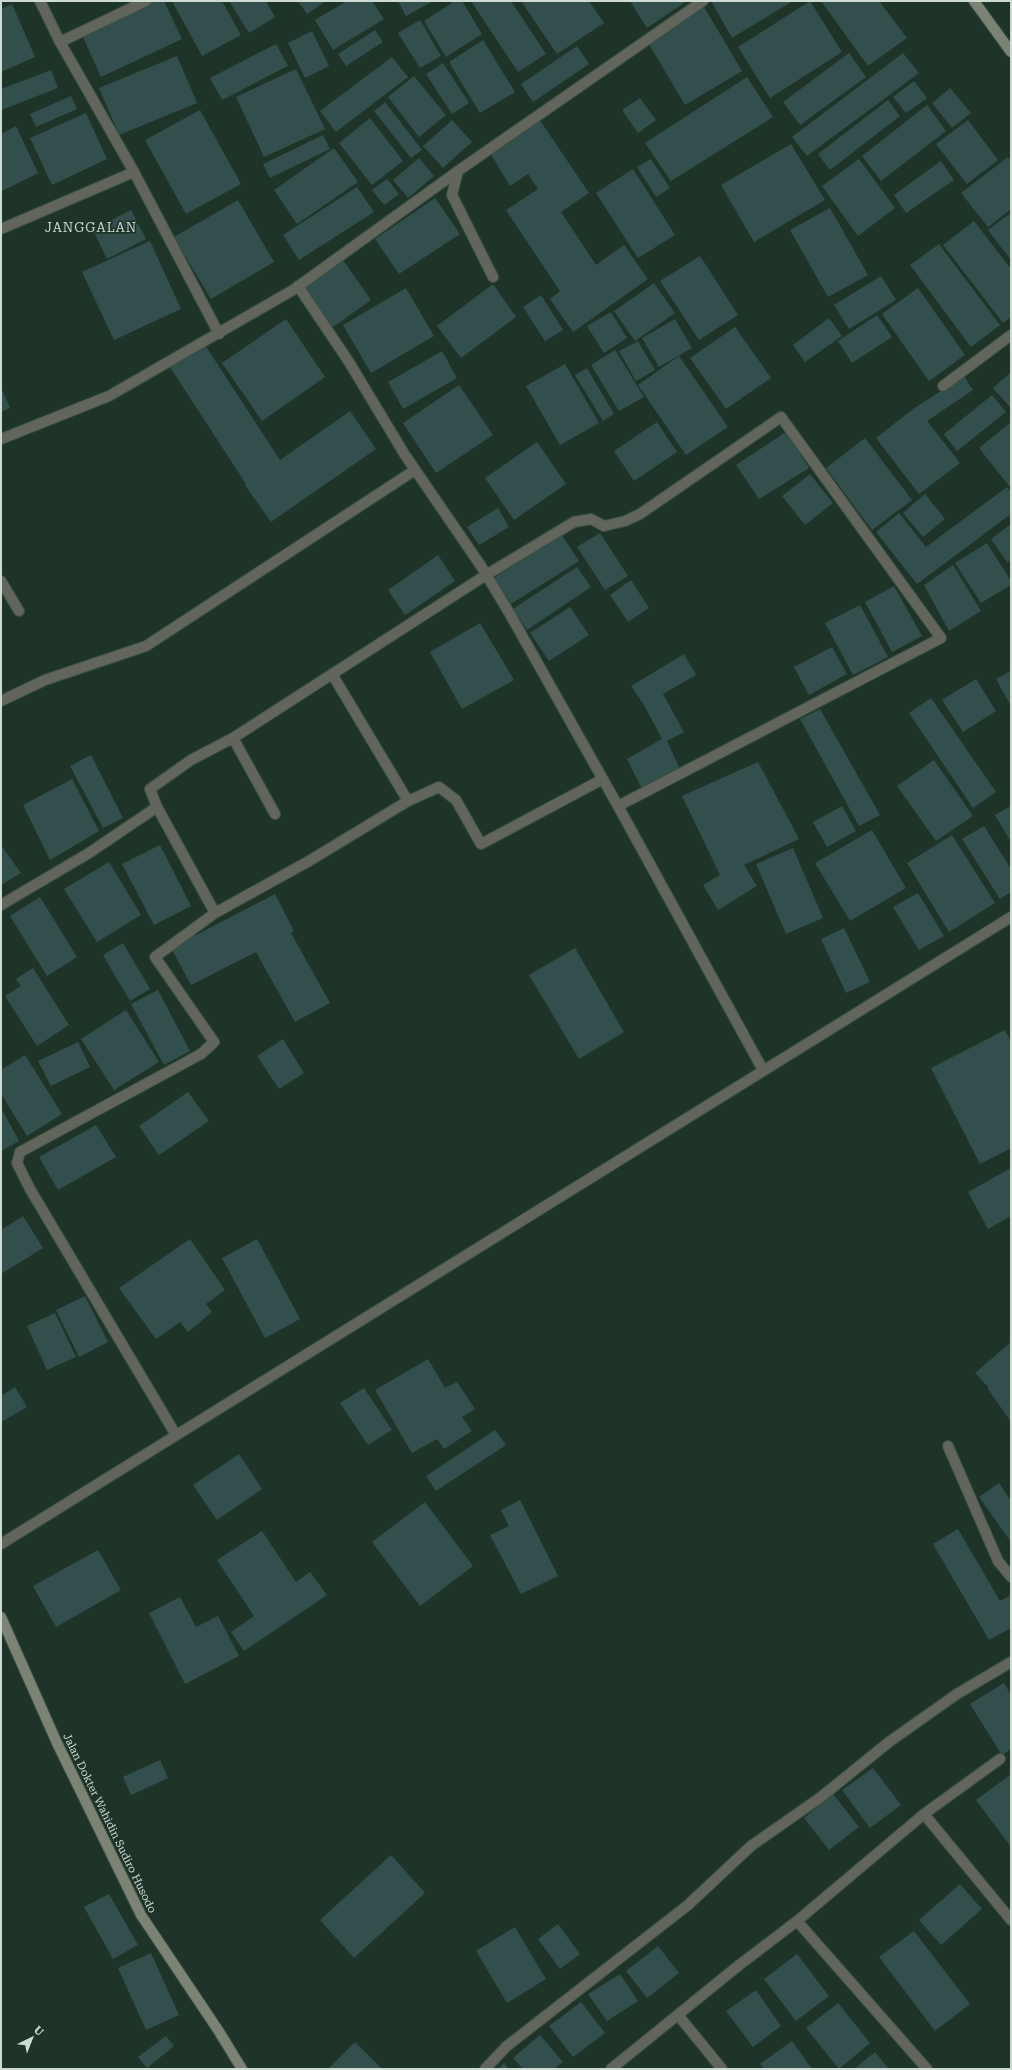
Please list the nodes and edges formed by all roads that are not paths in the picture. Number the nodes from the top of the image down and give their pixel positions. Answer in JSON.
{"nodes":[{"id":1,"x":40,"y":1,"type":"edge"},
{"id":2,"x":146,"y":1,"type":"edge"},
{"id":3,"x":703,"y":1,"type":"edge"},
{"id":4,"x":974,"y":1,"type":"edge"},
{"id":5,"x":60,"y":42,"type":"junction"},
{"id":6,"x":1011,"y":52,"type":"edge"},
{"id":7,"x":458,"y":171,"type":"junction"},
{"id":8,"x":134,"y":172,"type":"junction"},
{"id":9,"x":1,"y":229,"type":"edge"},
{"id":10,"x":493,"y":277,"type":"dead end"},
{"id":11,"x":298,"y":286,"type":"junction"},
{"id":12,"x":219,"y":334,"type":"junction"},
{"id":13,"x":1011,"y":335,"type":"edge"},
{"id":14,"x":943,"y":386,"type":"dead end"},
{"id":15,"x":1,"y":439,"type":"edge"},
{"id":16,"x":416,"y":470,"type":"junction"},
{"id":17,"x":486,"y":574,"type":"junction"},
{"id":18,"x":1,"y":581,"type":"edge"},
{"id":19,"x":19,"y":611,"type":"dead end"},
{"id":20,"x":332,"y":674,"type":"junction"},
{"id":21,"x":1,"y":701,"type":"edge"},
{"id":22,"x":234,"y":738,"type":"junction"},
{"id":23,"x":603,"y":779,"type":"junction"},
{"id":24,"x":408,"y":801,"type":"junction"},
{"id":25,"x":618,"y":806,"type":"junction"},
{"id":26,"x":157,"y":807,"type":"junction"},
{"id":27,"x":276,"y":814,"type":"dead end"},
{"id":28,"x":1,"y":905,"type":"edge"},
{"id":29,"x":215,"y":913,"type":"junction"},
{"id":30,"x":1011,"y":917,"type":"edge"},
{"id":31,"x":763,"y":1070,"type":"junction"},
{"id":32,"x":176,"y":1435,"type":"junction"},
{"id":33,"x":948,"y":1446,"type":"dead end"},
{"id":34,"x":1,"y":1544,"type":"edge"},
{"id":35,"x":1011,"y":1577,"type":"edge"},
{"id":36,"x":1,"y":1617,"type":"edge"},
{"id":37,"x":1011,"y":1662,"type":"edge"},
{"id":38,"x":1000,"y":1759,"type":"dead end"},
{"id":39,"x":924,"y":1814,"type":"junction"},
{"id":40,"x":1011,"y":1920,"type":"edge"},
{"id":41,"x":797,"y":1921,"type":"junction"},
{"id":42,"x":678,"y":2015,"type":"junction"},
{"id":43,"x":242,"y":2069,"type":"edge"},
{"id":44,"x":485,"y":2069,"type":"edge"},
{"id":45,"x":611,"y":2069,"type":"edge"},
{"id":46,"x":722,"y":2069,"type":"edge"},
{"id":47,"x":928,"y":2069,"type":"edge"}],
"edges":[{"from":1,"to":5,"type":"street"},
{"from":2,"to":5,"type":"street"},
{"from":3,"to":7,"type":"street"},
{"from":4,"to":6,"type":"street"},
{"from":5,"to":8,"type":"street"},
{"from":7,"to":10,"type":"street"},
{"from":7,"to":11,"type":"street"},
{"from":8,"to":9,"type":"street"},
{"from":8,"to":12,"type":"street"},
{"from":11,"to":12,"type":"street"},
{"from":11,"to":16,"type":"street"},
{"from":12,"to":15,"type":"street"},
{"from":13,"to":14,"type":"street"},
{"from":16,"to":17,"type":"street"},
{"from":16,"to":21,"type":"street"},
{"from":17,"to":20,"type":"street"},
{"from":17,"to":23,"type":"street"},
{"from":17,"to":25,"type":"street"},
{"from":18,"to":19,"type":"street"},
{"from":20,"to":22,"type":"street"},
{"from":20,"to":24,"type":"street"},
{"from":22,"to":26,"type":"street"},
{"from":22,"to":27,"type":"street"},
{"from":23,"to":24,"type":"street"},
{"from":23,"to":25,"type":"street"},
{"from":24,"to":29,"type":"street"},
{"from":25,"to":31,"type":"street"},
{"from":26,"to":28,"type":"street"},
{"from":26,"to":29,"type":"street"},
{"from":29,"to":32,"type":"street"},
{"from":30,"to":31,"type":"street"},
{"from":31,"to":32,"type":"street"},
{"from":32,"to":34,"type":"street"},
{"from":33,"to":35,"type":"street"},
{"from":36,"to":43,"type":"street","name":"Jalan Dokter Wahidin Sudiro Husodo"},
{"from":37,"to":44,"type":"street"},
{"from":38,"to":39,"type":"street"},
{"from":39,"to":40,"type":"street"},
{"from":39,"to":41,"type":"street"},
{"from":41,"to":42,"type":"street"},
{"from":41,"to":47,"type":"street"},
{"from":42,"to":45,"type":"street"},
{"from":42,"to":46,"type":"street"}]}
